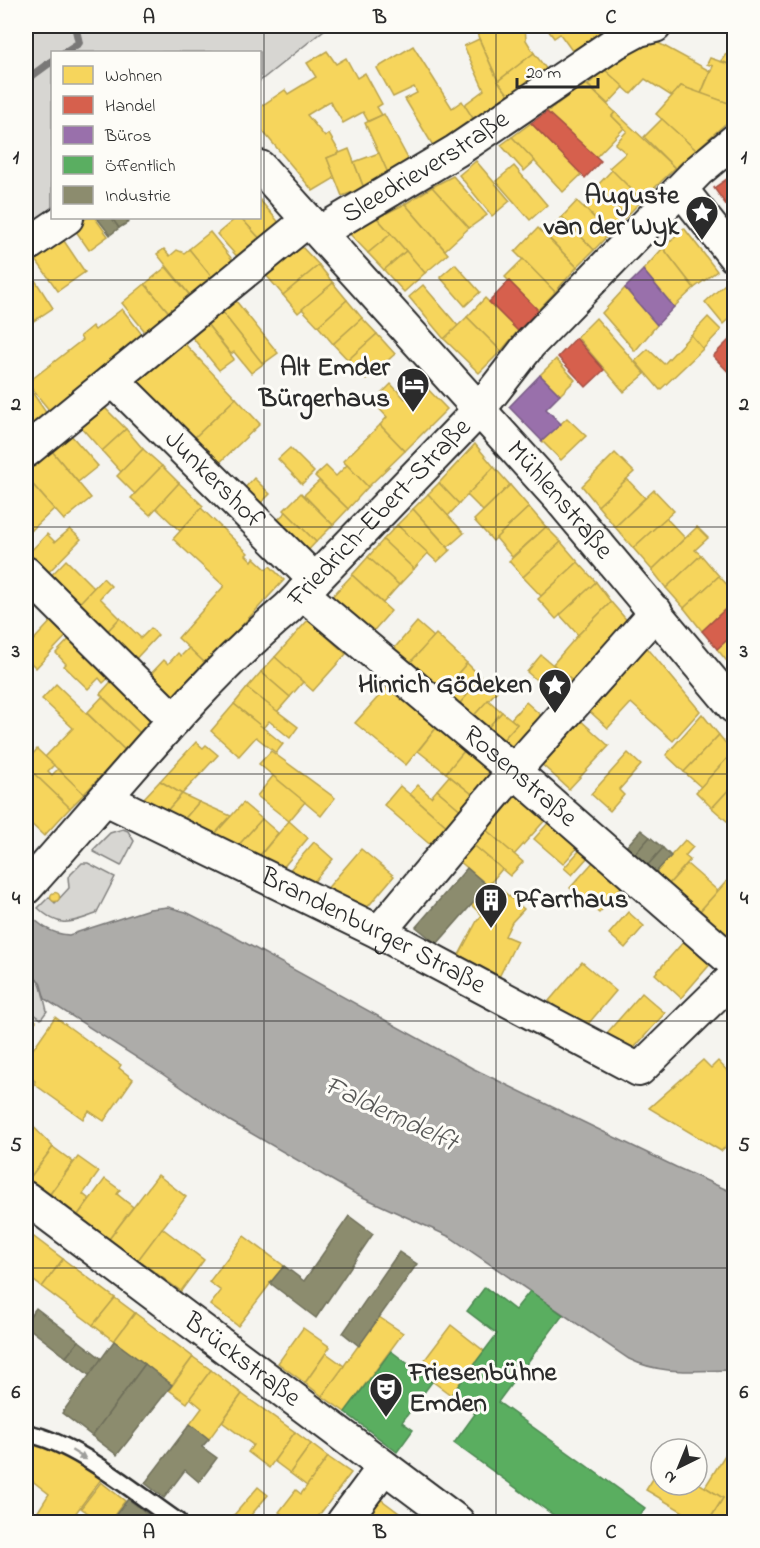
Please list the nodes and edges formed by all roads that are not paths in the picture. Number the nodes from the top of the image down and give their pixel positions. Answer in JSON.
{"nodes":[{"id":1,"x":655,"y":26,"type":"edge"},
{"id":2,"x":735,"y":141,"type":"edge"},
{"id":3,"x":261,"y":168,"type":"edge"},
{"id":4,"x":681,"y":189,"type":"junction"},
{"id":5,"x":66,"y":219,"type":"edge"},
{"id":6,"x":314,"y":226,"type":"junction"},
{"id":7,"x":26,"y":246,"type":"edge"},
{"id":8,"x":735,"y":256,"type":"edge"},
{"id":9,"x":112,"y":380,"type":"junction"},
{"id":10,"x":479,"y":410,"type":"junction"},
{"id":11,"x":26,"y":451,"type":"edge"},
{"id":12,"x":26,"y":573,"type":"edge"},
{"id":13,"x":308,"y":587,"type":"junction"},
{"id":14,"x":656,"y":612,"type":"junction"},
{"id":15,"x":735,"y":706,"type":"edge"},
{"id":16,"x":174,"y":720,"type":"junction"},
{"id":17,"x":514,"y":771,"type":"junction"},
{"id":18,"x":106,"y":799,"type":"junction"},
{"id":19,"x":26,"y":888,"type":"edge"},
{"id":20,"x":379,"y":932,"type":"junction"},
{"id":21,"x":735,"y":963,"type":"edge"},
{"id":22,"x":735,"y":977,"type":"edge"},
{"id":23,"x":26,"y":1199,"type":"edge"},
{"id":24,"x":26,"y":1433,"type":"edge"},
{"id":25,"x":384,"y":1467,"type":"junction"},
{"id":26,"x":178,"y":1522,"type":"edge"},
{"id":27,"x":343,"y":1522,"type":"edge"},
{"id":28,"x":458,"y":1522,"type":"edge"}],
"edges":[{"from":1,"to":6,"type":"street","name":"Sleedrieverstraße"},
{"from":2,"to":4,"type":"street","name":"Friedrich-Ebert-Straße"},
{"from":3,"to":6,"type":"street","name":"Mühlenstraße"},
{"from":4,"to":8,"type":"street"},
{"from":4,"to":10,"type":"street","name":"Friedrich-Ebert-Straße"},
{"from":5,"to":7,"type":"street"},
{"from":6,"to":9,"type":"street","name":"Sleedrieverstraße"},
{"from":6,"to":10,"type":"street","name":"Mühlenstraße"},
{"from":9,"to":11,"type":"street","name":"Sleedrieverstraße"},
{"from":9,"to":13,"type":"street","name":"Junkershof"},
{"from":10,"to":13,"type":"street","name":"Friedrich-Ebert-Straße"},
{"from":10,"to":14,"type":"street","name":"Mühlenstraße"},
{"from":12,"to":16,"type":"street"},
{"from":13,"to":16,"type":"street","name":"Friedrich-Ebert-Straße"},
{"from":13,"to":17,"type":"street","name":"Rosenstraße"},
{"from":14,"to":15,"type":"street","name":"Mühlenstraße"},
{"from":14,"to":17,"type":"street"},
{"from":16,"to":18,"type":"street","name":"Friedrich-Ebert-Straße"},
{"from":17,"to":20,"type":"street"},
{"from":17,"to":21,"type":"street","name":"Rosenstraße"},
{"from":18,"to":19,"type":"street","name":"Friedrich-Ebert-Straße"},
{"from":18,"to":20,"type":"street","name":"Brandenburger Straße"},
{"from":20,"to":22,"type":"street","name":"Brandenburger Straße"},
{"from":23,"to":25,"type":"street","name":"Brückstraße"},
{"from":24,"to":26,"type":"lane","one_way":true},
{"from":25,"to":27,"type":"street"},
{"from":25,"to":28,"type":"street","name":"Brückstraße"}]}
